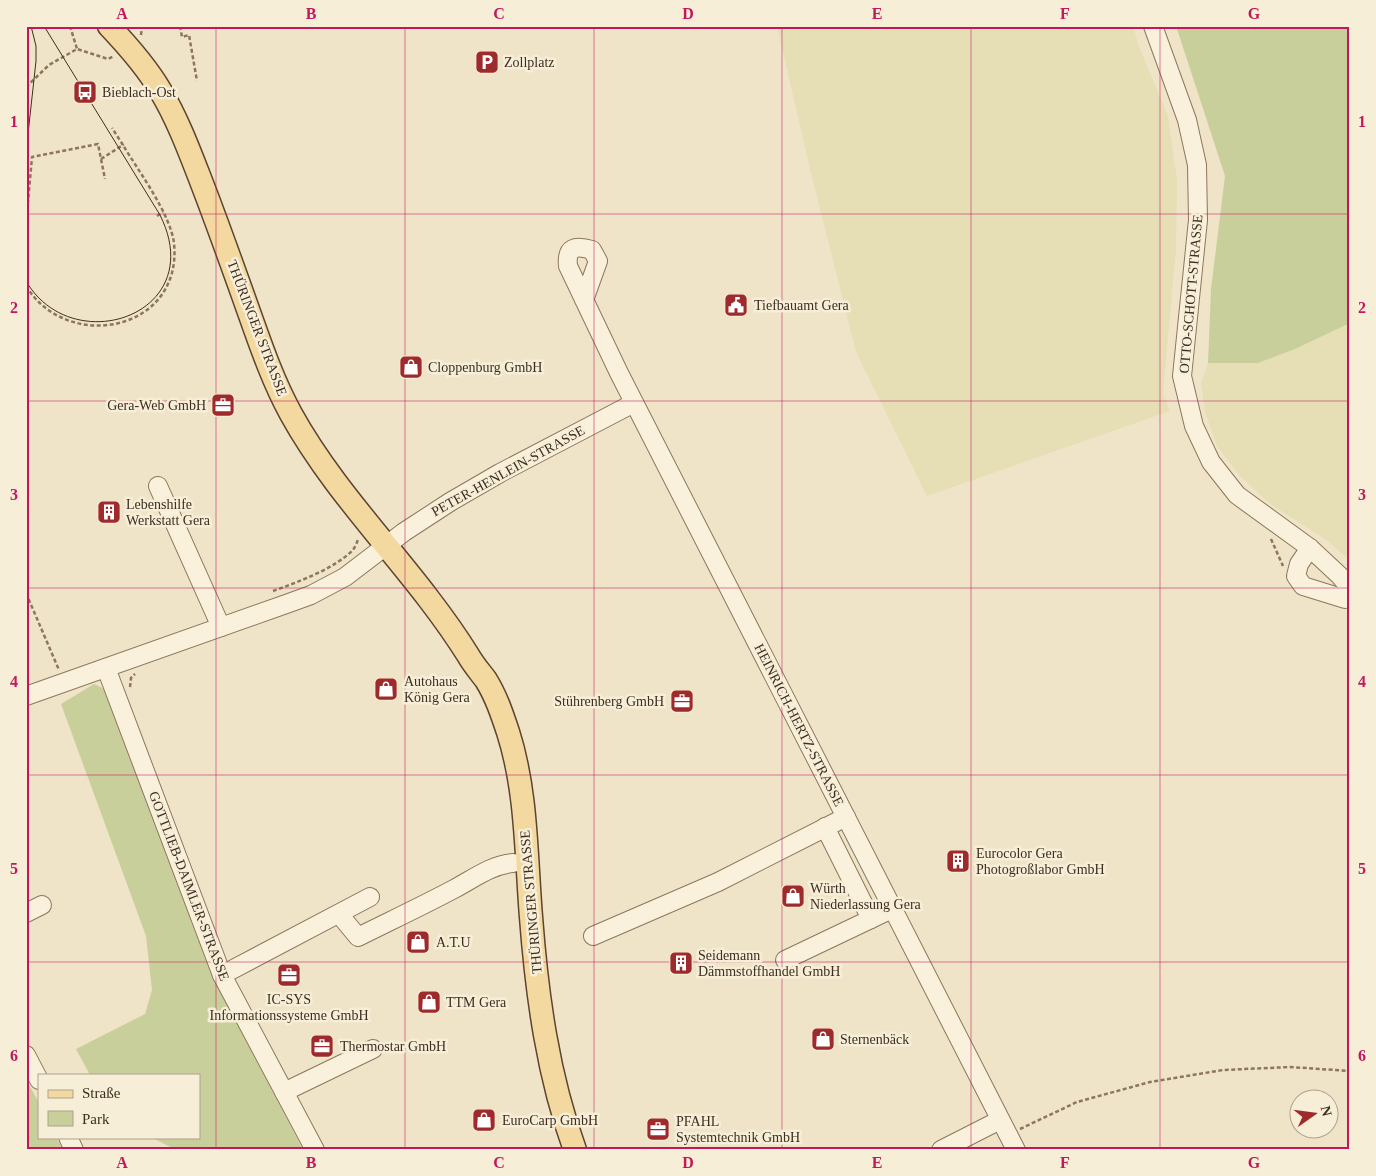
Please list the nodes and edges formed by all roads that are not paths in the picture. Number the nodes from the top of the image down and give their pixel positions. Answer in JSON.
{"nodes":[{"id":1,"x":109,"y":26,"type":"edge"},
{"id":2,"x":1153,"y":26,"type":"edge"},
{"id":3,"x":584,"y":300,"type":"dead end"},
{"id":4,"x":634,"y":403,"type":"junction"},
{"id":5,"x":158,"y":486,"type":"dead end"},
{"id":6,"x":387,"y":545,"type":"junction"},
{"id":7,"x":1310,"y":548,"type":"junction"},
{"id":8,"x":1350,"y":588,"type":"edge"},
{"id":9,"x":1350,"y":596,"type":"edge"},
{"id":10,"x":221,"y":627,"type":"junction"},
{"id":11,"x":106,"y":668,"type":"junction"},
{"id":12,"x":26,"y":696,"type":"edge"},
{"id":13,"x":846,"y":817,"type":"junction"},
{"id":14,"x":825,"y":827,"type":"junction"},
{"id":15,"x":520,"y":863,"type":"junction"},
{"id":16,"x":370,"y":898,"type":"dead end"},
{"id":17,"x":42,"y":905,"type":"dead end"},
{"id":18,"x":892,"y":909,"type":"junction"},
{"id":19,"x":26,"y":913,"type":"edge"},
{"id":20,"x":339,"y":914,"type":"junction"},
{"id":21,"x":871,"y":919,"type":"junction"},
{"id":22,"x":593,"y":936,"type":"dead end"},
{"id":23,"x":785,"y":960,"type":"dead end"},
{"id":24,"x":222,"y":974,"type":"junction"},
{"id":25,"x":373,"y":1048,"type":"dead end"},
{"id":26,"x":26,"y":1055,"type":"edge"},
{"id":27,"x":38,"y":1078,"type":"edge"},
{"id":28,"x":284,"y":1092,"type":"junction"},
{"id":29,"x":1008,"y":1135,"type":"edge"},
{"id":30,"x":68,"y":1138,"type":"edge"},
{"id":31,"x":74,"y":1150,"type":"edge"},
{"id":32,"x":315,"y":1150,"type":"edge"},
{"id":33,"x":562,"y":1150,"type":"edge"},
{"id":34,"x":576,"y":1150,"type":"edge"},
{"id":35,"x":941,"y":1150,"type":"edge"}],
"edges":[{"from":1,"to":6,"type":"main road","name":"THÜRINGER STRASSE"},
{"from":2,"to":7,"type":"street","name":"OTTO-SCHOTT-STRASSE"},
{"from":3,"to":4,"type":"street","name":"HEINRICH-HERTZ-STRASSE"},
{"from":4,"to":6,"type":"street","name":"PETER-HENLEIN-STRASSE"},
{"from":4,"to":13,"type":"street","name":"HEINRICH-HERTZ-STRASSE"},
{"from":5,"to":10,"type":"street"},
{"from":6,"to":10,"type":"street","name":"PETER-HENLEIN-STRASSE"},
{"from":6,"to":15,"type":"main road","name":"THÜRINGER STRASSE"},
{"from":7,"to":8,"type":"street","name":"OTTO-SCHOTT-STRASSE"},
{"from":7,"to":9,"type":"street"},
{"from":10,"to":11,"type":"street","name":"PETER-HENLEIN-STRASSE"},
{"from":11,"to":12,"type":"street","name":"PETER-HENLEIN-STRASSE"},
{"from":11,"to":24,"type":"street","name":"GOTTLIEB-DAIMLER-STRASSE"},
{"from":13,"to":14,"type":"street"},
{"from":13,"to":18,"type":"street","name":"HEINRICH-HERTZ-STRASSE"},
{"from":14,"to":21,"type":"street"},
{"from":14,"to":22,"type":"street"},
{"from":15,"to":20,"type":"street"},
{"from":15,"to":33,"type":"main road","name":"THÜRINGER STRASSE"},
{"from":15,"to":34,"type":"main road","name":"THÜRINGER STRASSE"},
{"from":16,"to":20,"type":"street"},
{"from":17,"to":19,"type":"street"},
{"from":18,"to":21,"type":"street"},
{"from":18,"to":29,"type":"street","name":"HEINRICH-HERTZ-STRASSE"},
{"from":20,"to":24,"type":"street"},
{"from":21,"to":23,"type":"street"},
{"from":24,"to":28,"type":"street","name":"GOTTLIEB-DAIMLER-STRASSE"},
{"from":25,"to":28,"type":"street"},
{"from":26,"to":27,"type":"street"},
{"from":28,"to":32,"type":"street","name":"GOTTLIEB-DAIMLER-STRASSE"},
{"from":29,"to":35,"type":"street"},
{"from":30,"to":31,"type":"street"}]}
